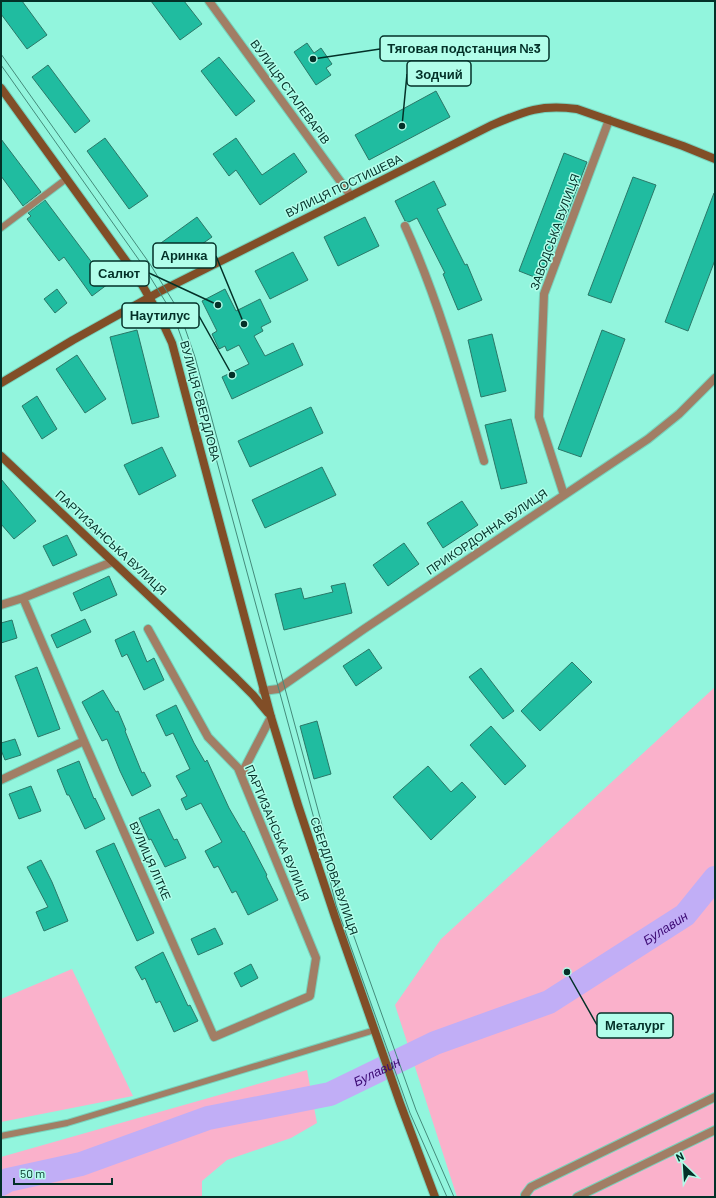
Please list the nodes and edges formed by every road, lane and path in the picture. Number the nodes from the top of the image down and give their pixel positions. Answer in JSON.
{"nodes":[{"id":1,"x":209,"y":1,"type":"edge"},
{"id":2,"x":1,"y":88,"type":"edge"},
{"id":3,"x":609,"y":120,"type":"junction"},
{"id":4,"x":715,"y":159,"type":"edge"},
{"id":5,"x":66,"y":179,"type":"junction"},
{"id":6,"x":351,"y":196,"type":"junction"},
{"id":7,"x":405,"y":226,"type":"dead end"},
{"id":8,"x":1,"y":228,"type":"edge"},
{"id":9,"x":150,"y":297,"type":"junction"},
{"id":10,"x":715,"y":378,"type":"edge"},
{"id":11,"x":1,"y":383,"type":"edge"},
{"id":12,"x":1,"y":456,"type":"edge"},
{"id":13,"x":484,"y":461,"type":"dead end"},
{"id":14,"x":564,"y":495,"type":"junction"},
{"id":15,"x":112,"y":562,"type":"junction"},
{"id":16,"x":23,"y":598,"type":"junction"},
{"id":17,"x":1,"y":605,"type":"edge"},
{"id":18,"x":148,"y":630,"type":"dead end"},
{"id":19,"x":263,"y":691,"type":"junction"},
{"id":20,"x":271,"y":717,"type":"junction"},
{"id":21,"x":84,"y":741,"type":"junction"},
{"id":22,"x":241,"y":775,"type":"junction"},
{"id":23,"x":1,"y":780,"type":"edge"},
{"id":24,"x":310,"y":996,"type":"joint"},
{"id":25,"x":375,"y":1030,"type":"junction"},
{"id":26,"x":715,"y":1097,"type":"edge"},
{"id":27,"x":715,"y":1130,"type":"edge"},
{"id":28,"x":1,"y":1136,"type":"edge"},
{"id":29,"x":435,"y":1197,"type":"edge"},
{"id":30,"x":526,"y":1197,"type":"edge"},
{"id":31,"x":577,"y":1197,"type":"edge"}],
"edges":[{"from":1,"to":6,"type":"street","name":"ВУЛИЦЯ СТАЛЕВАРІВ"},
{"from":2,"to":5,"type":"street","name":"ВУЛИЦЯ СВЕРДЛОВА"},
{"from":3,"to":4,"type":"street","name":"ВУЛИЦЯ ПОСТИШЕВА"},
{"from":3,"to":6,"type":"street","name":"ВУЛИЦЯ ПОСТИШЕВА"},
{"from":3,"to":14,"type":"street","name":"ЗАВОДСЬКА ВУЛИЦЯ"},
{"from":5,"to":8,"type":"lane"},
{"from":5,"to":9,"type":"street","name":"ВУЛИЦЯ СВЕРДЛОВА"},
{"from":6,"to":9,"type":"street","name":"ВУЛИЦЯ ПОСТИШЕВА"},
{"from":7,"to":13,"type":"street"},
{"from":9,"to":11,"type":"street","name":"ВУЛИЦЯ ПОСТИШЕВА"},
{"from":9,"to":19,"type":"street","name":"ВУЛИЦЯ СВЕРДЛОВА"},
{"from":10,"to":14,"type":"street","name":"ПРИКОРДОННА ВУЛИЦЯ"},
{"from":12,"to":15,"type":"street","name":"ПАРТИЗАНСЬКА ВУЛИЦЯ"},
{"from":14,"to":19,"type":"street","name":"ПРИКОРДОННА ВУЛИЦЯ"},
{"from":15,"to":16,"type":"street"},
{"from":15,"to":20,"type":"street","name":"ПАРТИЗАНСЬКА ВУЛИЦЯ"},
{"from":16,"to":17,"type":"street"},
{"from":16,"to":21,"type":"street","name":"ВУЛИЦЯ ЛІТКЕ"},
{"from":18,"to":22,"type":"street","name":"ПАРТИЗАНСЬКА ВУЛИЦЯ"},
{"from":19,"to":20,"type":"street","name":"ВУЛИЦЯ СВЕРДЛОВА"},
{"from":20,"to":22,"type":"street"},
{"from":20,"to":25,"type":"street","name":"СВЕРДЛОВА ВУЛИЦЯ"},
{"from":21,"to":23,"type":"street"},
{"from":21,"to":24,"type":"street","name":"ВУЛИЦЯ ЛІТКЕ"},
{"from":22,"to":24,"type":"street","name":"ПАРТИЗАНСЬКА ВУЛИЦЯ"},
{"from":25,"to":28,"type":"lane"},
{"from":25,"to":29,"type":"street","name":"СВЕРДЛОВА ВУЛИЦЯ"},
{"from":26,"to":30,"type":"street"},
{"from":27,"to":31,"type":"street"}]}
